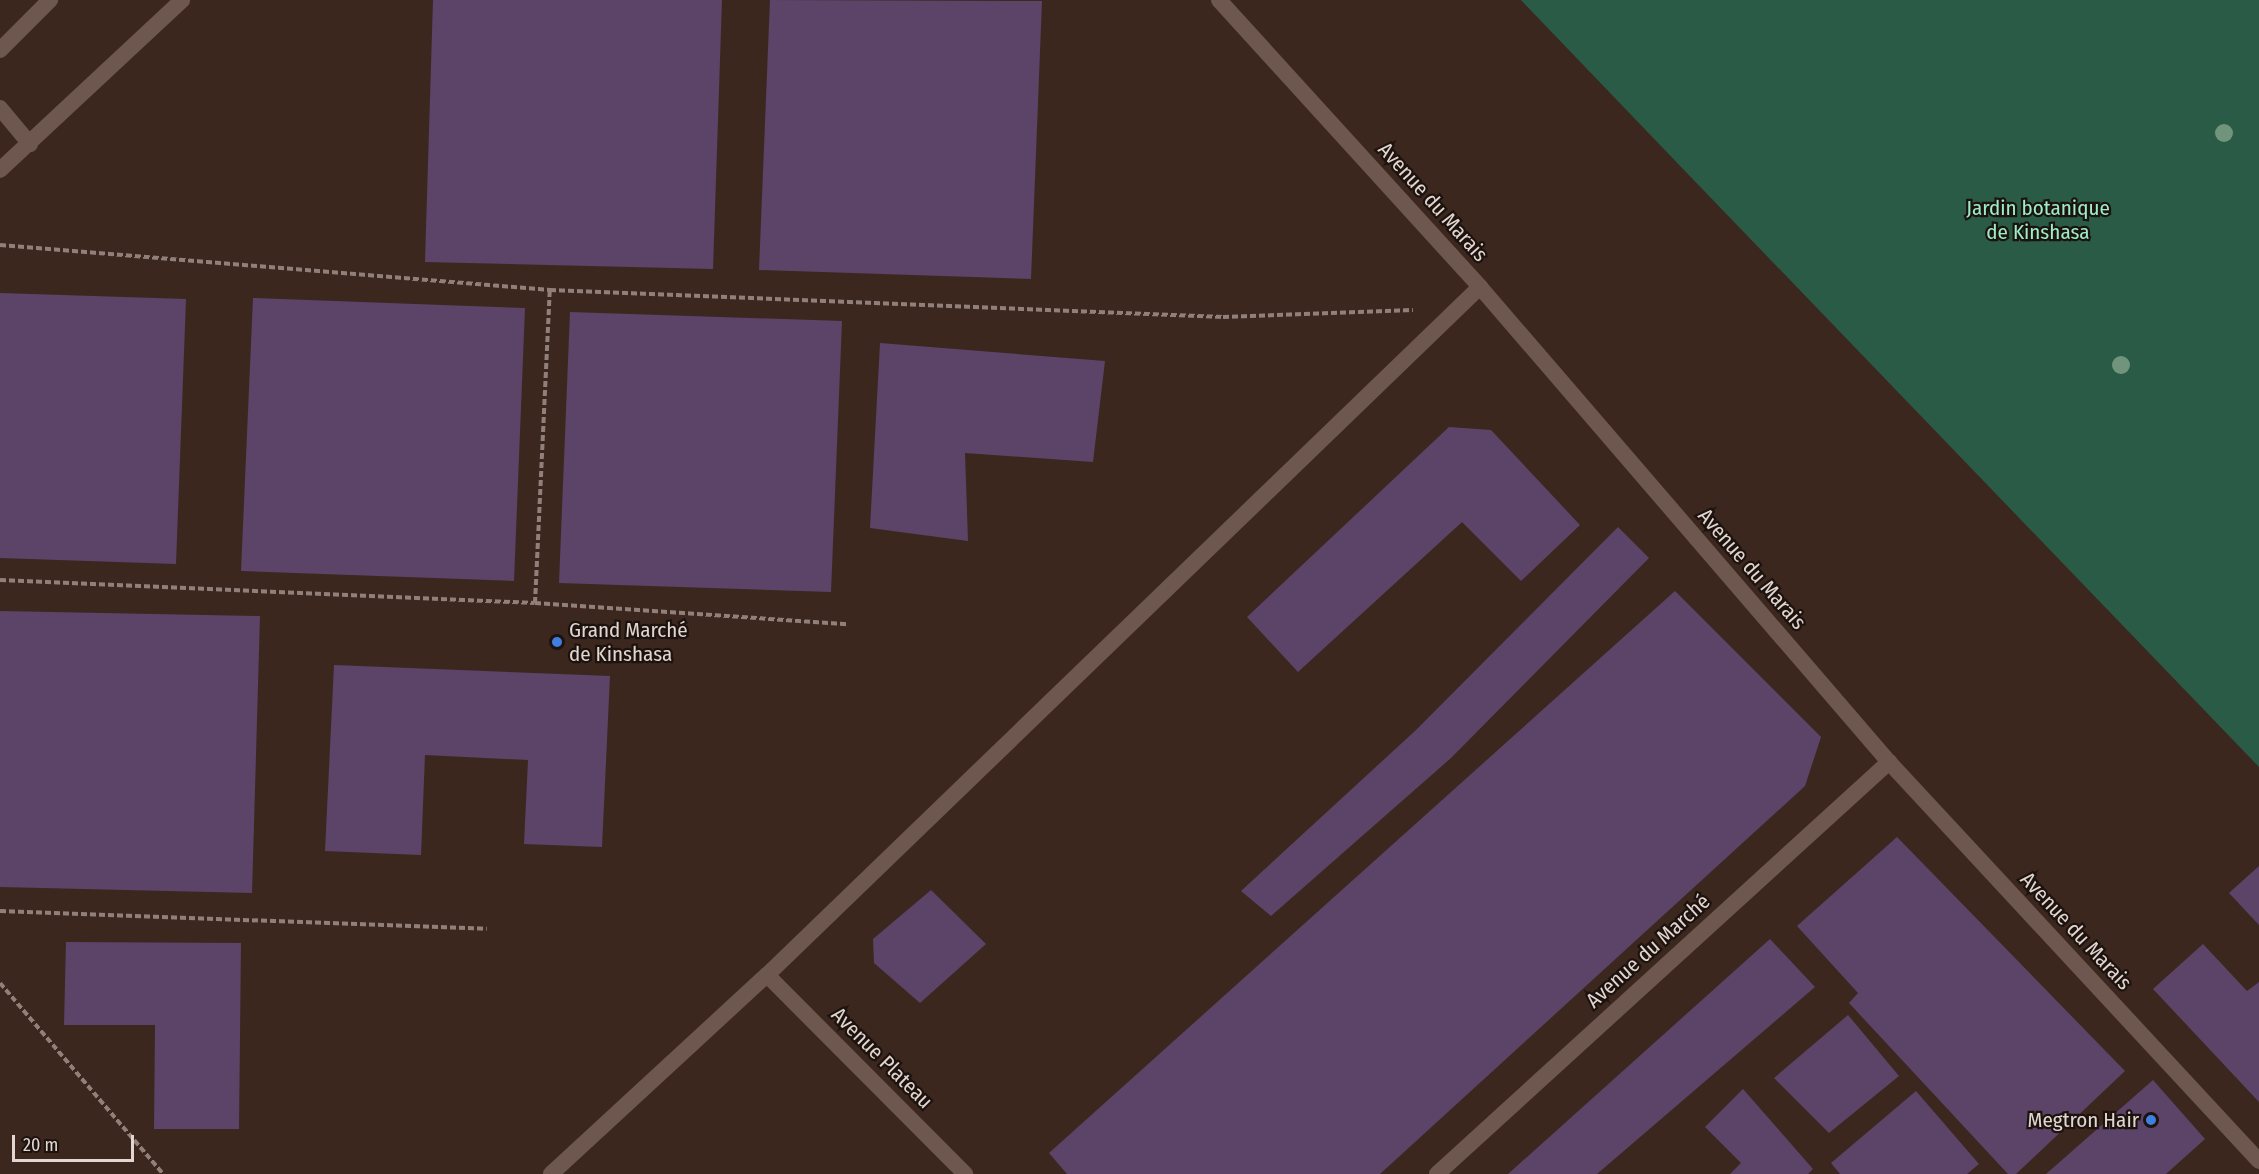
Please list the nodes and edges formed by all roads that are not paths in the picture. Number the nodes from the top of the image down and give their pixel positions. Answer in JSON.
{"nodes":[{"id":1,"x":50,"y":0,"type":"edge"},
{"id":2,"x":182,"y":0,"type":"edge"},
{"id":3,"x":1219,"y":0,"type":"edge"},
{"id":4,"x":0,"y":50,"type":"edge"},
{"id":5,"x":0,"y":108,"type":"edge"},
{"id":6,"x":30,"y":144,"type":"junction"},
{"id":7,"x":0,"y":170,"type":"edge"},
{"id":8,"x":1480,"y":288,"type":"junction"},
{"id":9,"x":1889,"y":762,"type":"junction"},
{"id":10,"x":767,"y":975,"type":"junction"},
{"id":11,"x":2259,"y":1161,"type":"edge"},
{"id":12,"x":551,"y":1174,"type":"edge"},
{"id":13,"x":965,"y":1174,"type":"edge"},
{"id":14,"x":1437,"y":1174,"type":"edge"}],
"edges":[{"from":1,"to":4,"type":"street"},
{"from":2,"to":6,"type":"street"},
{"from":3,"to":8,"type":"street","name":"Avenue du Marais"},
{"from":5,"to":6,"type":"street"},
{"from":6,"to":7,"type":"street"},
{"from":8,"to":9,"type":"street","name":"Avenue du Marais"},
{"from":8,"to":10,"type":"street"},
{"from":9,"to":11,"type":"street","name":"Avenue du Marais"},
{"from":9,"to":14,"type":"street","name":"Avenue du Marché"},
{"from":10,"to":12,"type":"street"},
{"from":10,"to":13,"type":"street","name":"Avenue Plateau"}]}
